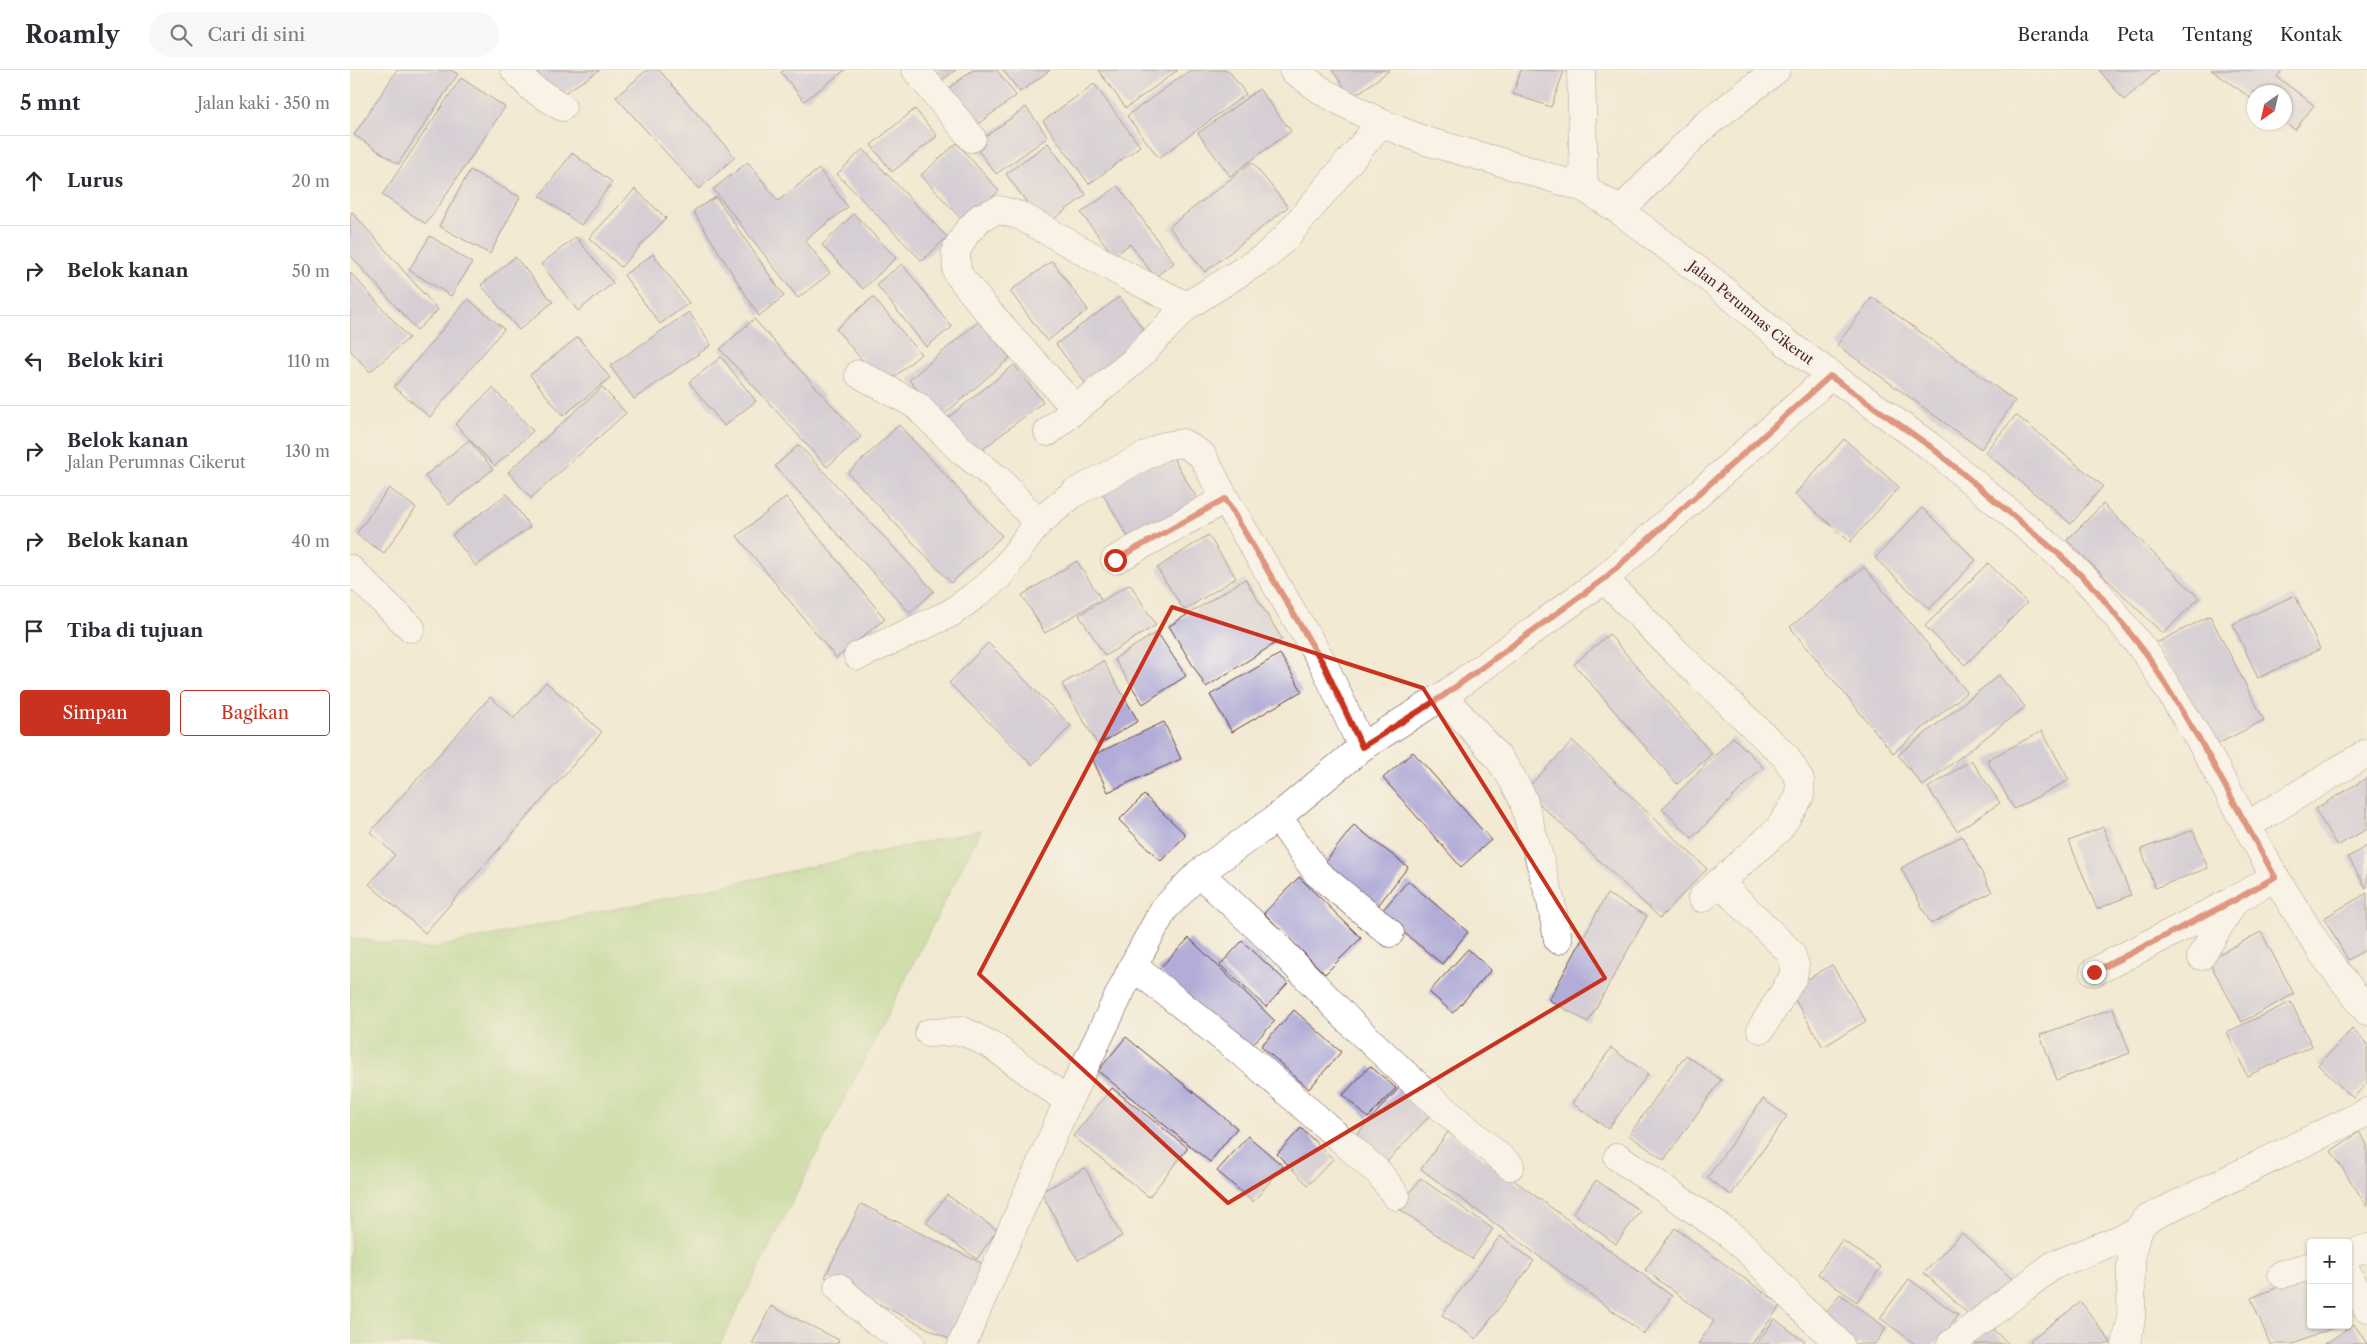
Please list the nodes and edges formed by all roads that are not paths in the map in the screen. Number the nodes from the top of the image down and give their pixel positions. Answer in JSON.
{"nodes":[{"id":1,"x":514,"y":70,"type":"edge"},
{"id":2,"x":916,"y":70,"type":"edge"},
{"id":3,"x":1293,"y":70,"type":"edge"},
{"id":4,"x":1581,"y":70,"type":"edge"},
{"id":5,"x":1776,"y":70,"type":"edge"},
{"id":6,"x":562,"y":107,"type":"dead end"},
{"id":7,"x":1381,"y":123,"type":"junction"},
{"id":8,"x":972,"y":138,"type":"dead end"},
{"id":9,"x":1584,"y":188,"type":"junction"},
{"id":10,"x":1620,"y":211,"type":"junction"},
{"id":11,"x":1187,"y":306,"type":"junction"},
{"id":12,"x":859,"y":374,"type":"dead end"},
{"id":13,"x":1830,"y":376,"type":"junction"},
{"id":14,"x":1076,"y":409,"type":"junction"},
{"id":15,"x":1048,"y":432,"type":"dead end"},
{"id":16,"x":1225,"y":499,"type":"junction"},
{"id":17,"x":1038,"y":523,"type":"junction"},
{"id":18,"x":1115,"y":560,"type":"dead end"},
{"id":19,"x":350,"y":569,"type":"edge"},
{"id":20,"x":1604,"y":579,"type":"junction"},
{"id":21,"x":411,"y":628,"type":"dead end"},
{"id":22,"x":858,"y":656,"type":"dead end"},
{"id":23,"x":1443,"y":696,"type":"junction"},
{"id":24,"x":1362,"y":747,"type":"junction"},
{"id":25,"x":2367,"y":753,"type":"edge"},
{"id":26,"x":1278,"y":817,"type":"junction"},
{"id":27,"x":2248,"y":825,"type":"junction"},
{"id":28,"x":1199,"y":873,"type":"junction"},
{"id":29,"x":2275,"y":877,"type":"junction"},
{"id":30,"x":2235,"y":900,"type":"junction"},
{"id":31,"x":1390,"y":933,"type":"dead end"},
{"id":32,"x":1558,"y":940,"type":"dead end"},
{"id":33,"x":2201,"y":956,"type":"dead end"},
{"id":34,"x":1133,"y":966,"type":"junction"},
{"id":35,"x":2094,"y":972,"type":"dead end"},
{"id":36,"x":2367,"y":1011,"type":"edge"},
{"id":37,"x":1761,"y":1028,"type":"dead end"},
{"id":38,"x":928,"y":1033,"type":"dead end"},
{"id":39,"x":1068,"y":1101,"type":"junction"},
{"id":40,"x":2367,"y":1112,"type":"edge"},
{"id":41,"x":1618,"y":1157,"type":"dead end"},
{"id":42,"x":1510,"y":1166,"type":"dead end"},
{"id":43,"x":1396,"y":1196,"type":"dead end"},
{"id":44,"x":2137,"y":1232,"type":"junction"},
{"id":45,"x":2367,"y":1248,"type":"edge"},
{"id":46,"x":2352,"y":1253,"type":"edge"},
{"id":47,"x":2307,"y":1267,"type":"edge"},
{"id":48,"x":2282,"y":1274,"type":"dead end"},
{"id":49,"x":2352,"y":1282,"type":"edge"},
{"id":50,"x":838,"y":1287,"type":"dead end"},
{"id":51,"x":2367,"y":1308,"type":"edge"},
{"id":52,"x":910,"y":1344,"type":"edge"},
{"id":53,"x":962,"y":1344,"type":"edge"},
{"id":54,"x":1840,"y":1344,"type":"edge"},
{"id":55,"x":1952,"y":1344,"type":"edge"},
{"id":56,"x":2126,"y":1344,"type":"edge"}],
"edges":[{"from":1,"to":6,"type":"street"},
{"from":2,"to":8,"type":"street"},
{"from":3,"to":7,"type":"street","name":"Jalan Perumnas Cikerut"},
{"from":4,"to":9,"type":"street"},
{"from":5,"to":10,"type":"street"},
{"from":7,"to":9,"type":"street","name":"Jalan Perumnas Cikerut"},
{"from":7,"to":11,"type":"street"},
{"from":9,"to":10,"type":"street","name":"Jalan Perumnas Cikerut"},
{"from":10,"to":13,"type":"street","name":"Jalan Perumnas Cikerut"},
{"from":11,"to":14,"type":"street"},
{"from":11,"to":14,"type":"street"},
{"from":12,"to":17,"type":"street"},
{"from":13,"to":20,"type":"street"},
{"from":13,"to":27,"type":"street","name":"Jalan Perumnas Cikerut"},
{"from":14,"to":15,"type":"street"},
{"from":16,"to":17,"type":"street"},
{"from":16,"to":18,"type":"street"},
{"from":16,"to":24,"type":"street"},
{"from":17,"to":22,"type":"street"},
{"from":19,"to":21,"type":"street"},
{"from":20,"to":23,"type":"street"},
{"from":20,"to":37,"type":"street"},
{"from":23,"to":24,"type":"street"},
{"from":23,"to":32,"type":"street"},
{"from":24,"to":26,"type":"street"},
{"from":25,"to":27,"type":"street"},
{"from":26,"to":28,"type":"street"},
{"from":26,"to":31,"type":"street"},
{"from":27,"to":29,"type":"street","name":"Jalan Perumnas Cikerut"},
{"from":28,"to":34,"type":"street"},
{"from":28,"to":42,"type":"street"},
{"from":29,"to":30,"type":"street"},
{"from":29,"to":36,"type":"street","name":"Jalan Perumnas Cikerut"},
{"from":30,"to":33,"type":"street"},
{"from":30,"to":35,"type":"street"},
{"from":34,"to":39,"type":"street"},
{"from":34,"to":43,"type":"street"},
{"from":38,"to":39,"type":"street"},
{"from":39,"to":53,"type":"street"},
{"from":40,"to":44,"type":"street"},
{"from":41,"to":54,"type":"street"},
{"from":44,"to":55,"type":"street"},
{"from":44,"to":56,"type":"street"},
{"from":45,"to":46,"type":"street"},
{"from":47,"to":48,"type":"street"},
{"from":49,"to":51,"type":"street"},
{"from":50,"to":52,"type":"street"}]}
